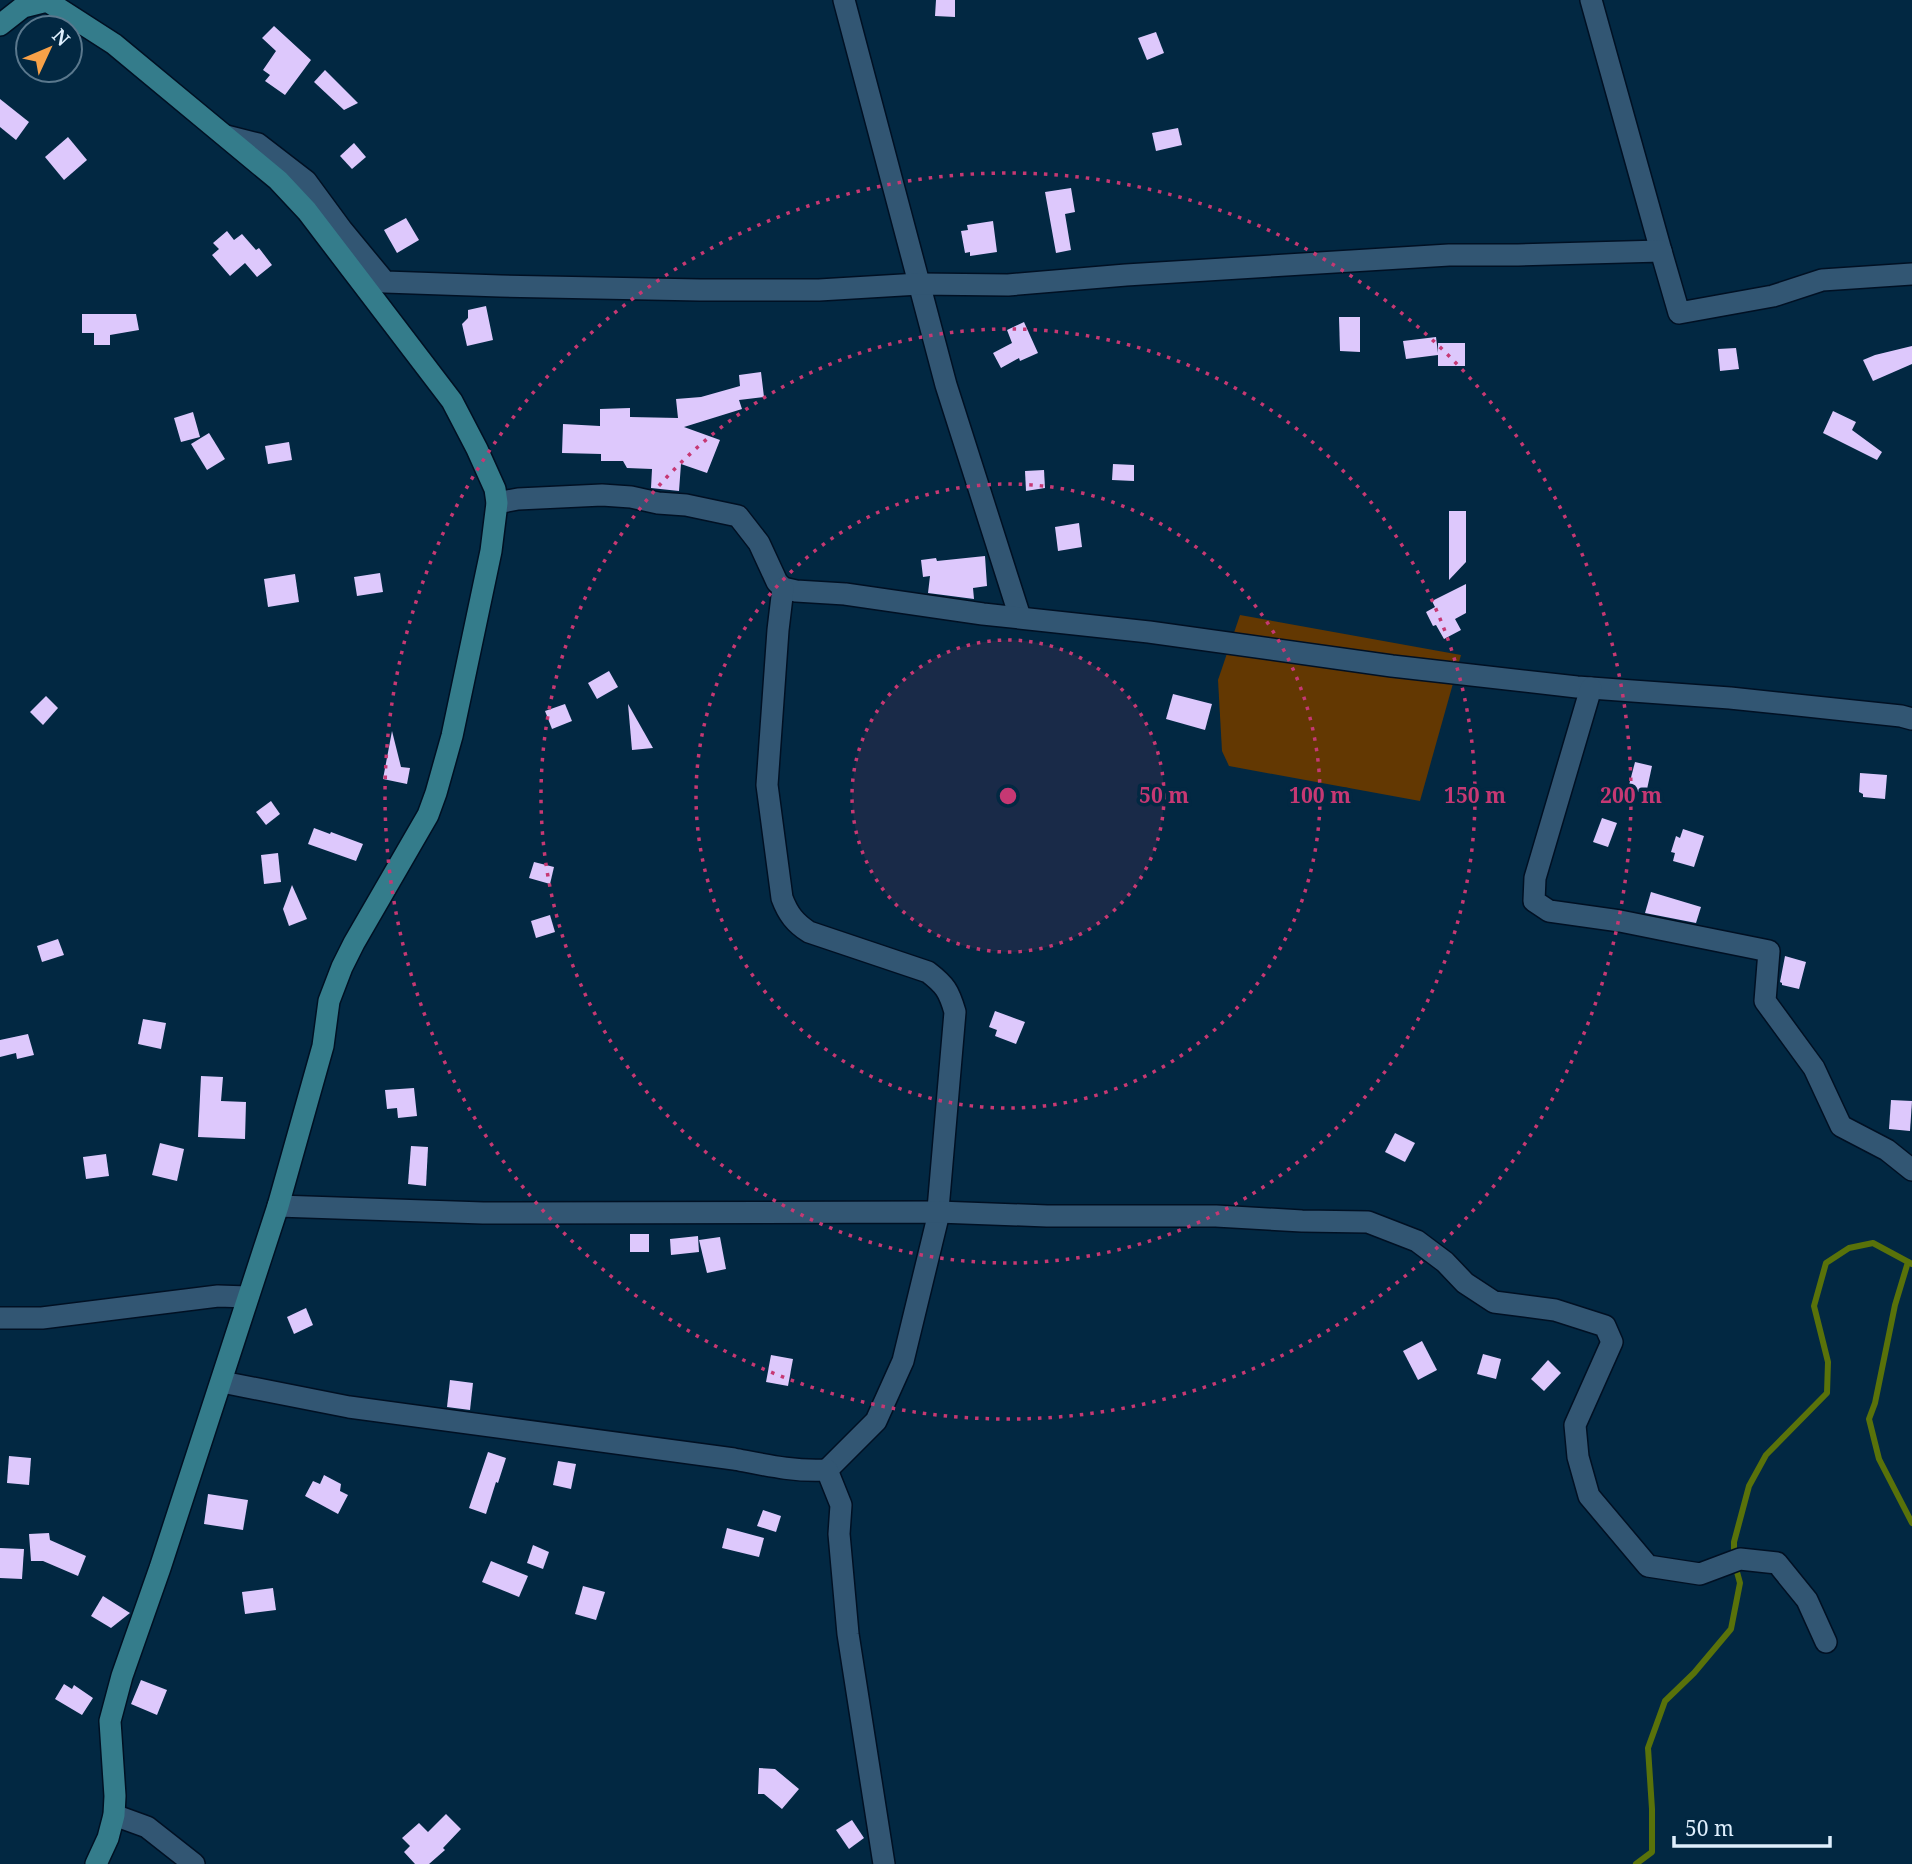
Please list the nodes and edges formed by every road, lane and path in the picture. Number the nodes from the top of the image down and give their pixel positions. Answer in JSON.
{"nodes":[{"id":1,"x":844,"y":0,"type":"edge"},
{"id":2,"x":1591,"y":0,"type":"edge"},
{"id":3,"x":27,"y":3,"type":"edge"},
{"id":4,"x":0,"y":25,"type":"edge"},
{"id":5,"x":226,"y":136,"type":"junction"},
{"id":6,"x":1661,"y":251,"type":"junction"},
{"id":7,"x":1912,"y":274,"type":"edge"},
{"id":8,"x":919,"y":284,"type":"junction"},
{"id":9,"x":497,"y":503,"type":"junction"},
{"id":10,"x":783,"y":588,"type":"junction"},
{"id":11,"x":1020,"y":617,"type":"junction"},
{"id":12,"x":1591,"y":688,"type":"junction"},
{"id":13,"x":1912,"y":719,"type":"edge"},
{"id":14,"x":1912,"y":1170,"type":"edge"},
{"id":15,"x":278,"y":1206,"type":"junction"},
{"id":16,"x":938,"y":1212,"type":"junction"},
{"id":17,"x":248,"y":1297,"type":"junction"},
{"id":18,"x":0,"y":1318,"type":"edge"},
{"id":19,"x":222,"y":1382,"type":"junction"},
{"id":20,"x":827,"y":1470,"type":"junction"},
{"id":21,"x":1826,"y":1642,"type":"dead end"},
{"id":22,"x":114,"y":1815,"type":"junction"},
{"id":23,"x":96,"y":1864,"type":"edge"},
{"id":24,"x":194,"y":1864,"type":"edge"},
{"id":25,"x":884,"y":1864,"type":"edge"}],
"edges":[{"from":1,"to":8,"type":"street"},
{"from":2,"to":6,"type":"street"},
{"from":3,"to":4,"type":"street"},
{"from":3,"to":5,"type":"street"},
{"from":5,"to":8,"type":"street"},
{"from":5,"to":9,"type":"street"},
{"from":6,"to":7,"type":"street"},
{"from":6,"to":8,"type":"street"},
{"from":8,"to":11,"type":"street"},
{"from":9,"to":10,"type":"street"},
{"from":9,"to":15,"type":"street"},
{"from":10,"to":11,"type":"street"},
{"from":10,"to":16,"type":"street"},
{"from":11,"to":12,"type":"street"},
{"from":12,"to":13,"type":"street"},
{"from":12,"to":14,"type":"street"},
{"from":15,"to":16,"type":"street"},
{"from":15,"to":17,"type":"street"},
{"from":16,"to":20,"type":"street"},
{"from":16,"to":21,"type":"street"},
{"from":17,"to":18,"type":"street"},
{"from":17,"to":19,"type":"street"},
{"from":19,"to":20,"type":"street"},
{"from":19,"to":22,"type":"street"},
{"from":20,"to":25,"type":"street"},
{"from":22,"to":23,"type":"street"},
{"from":22,"to":24,"type":"street"}]}
